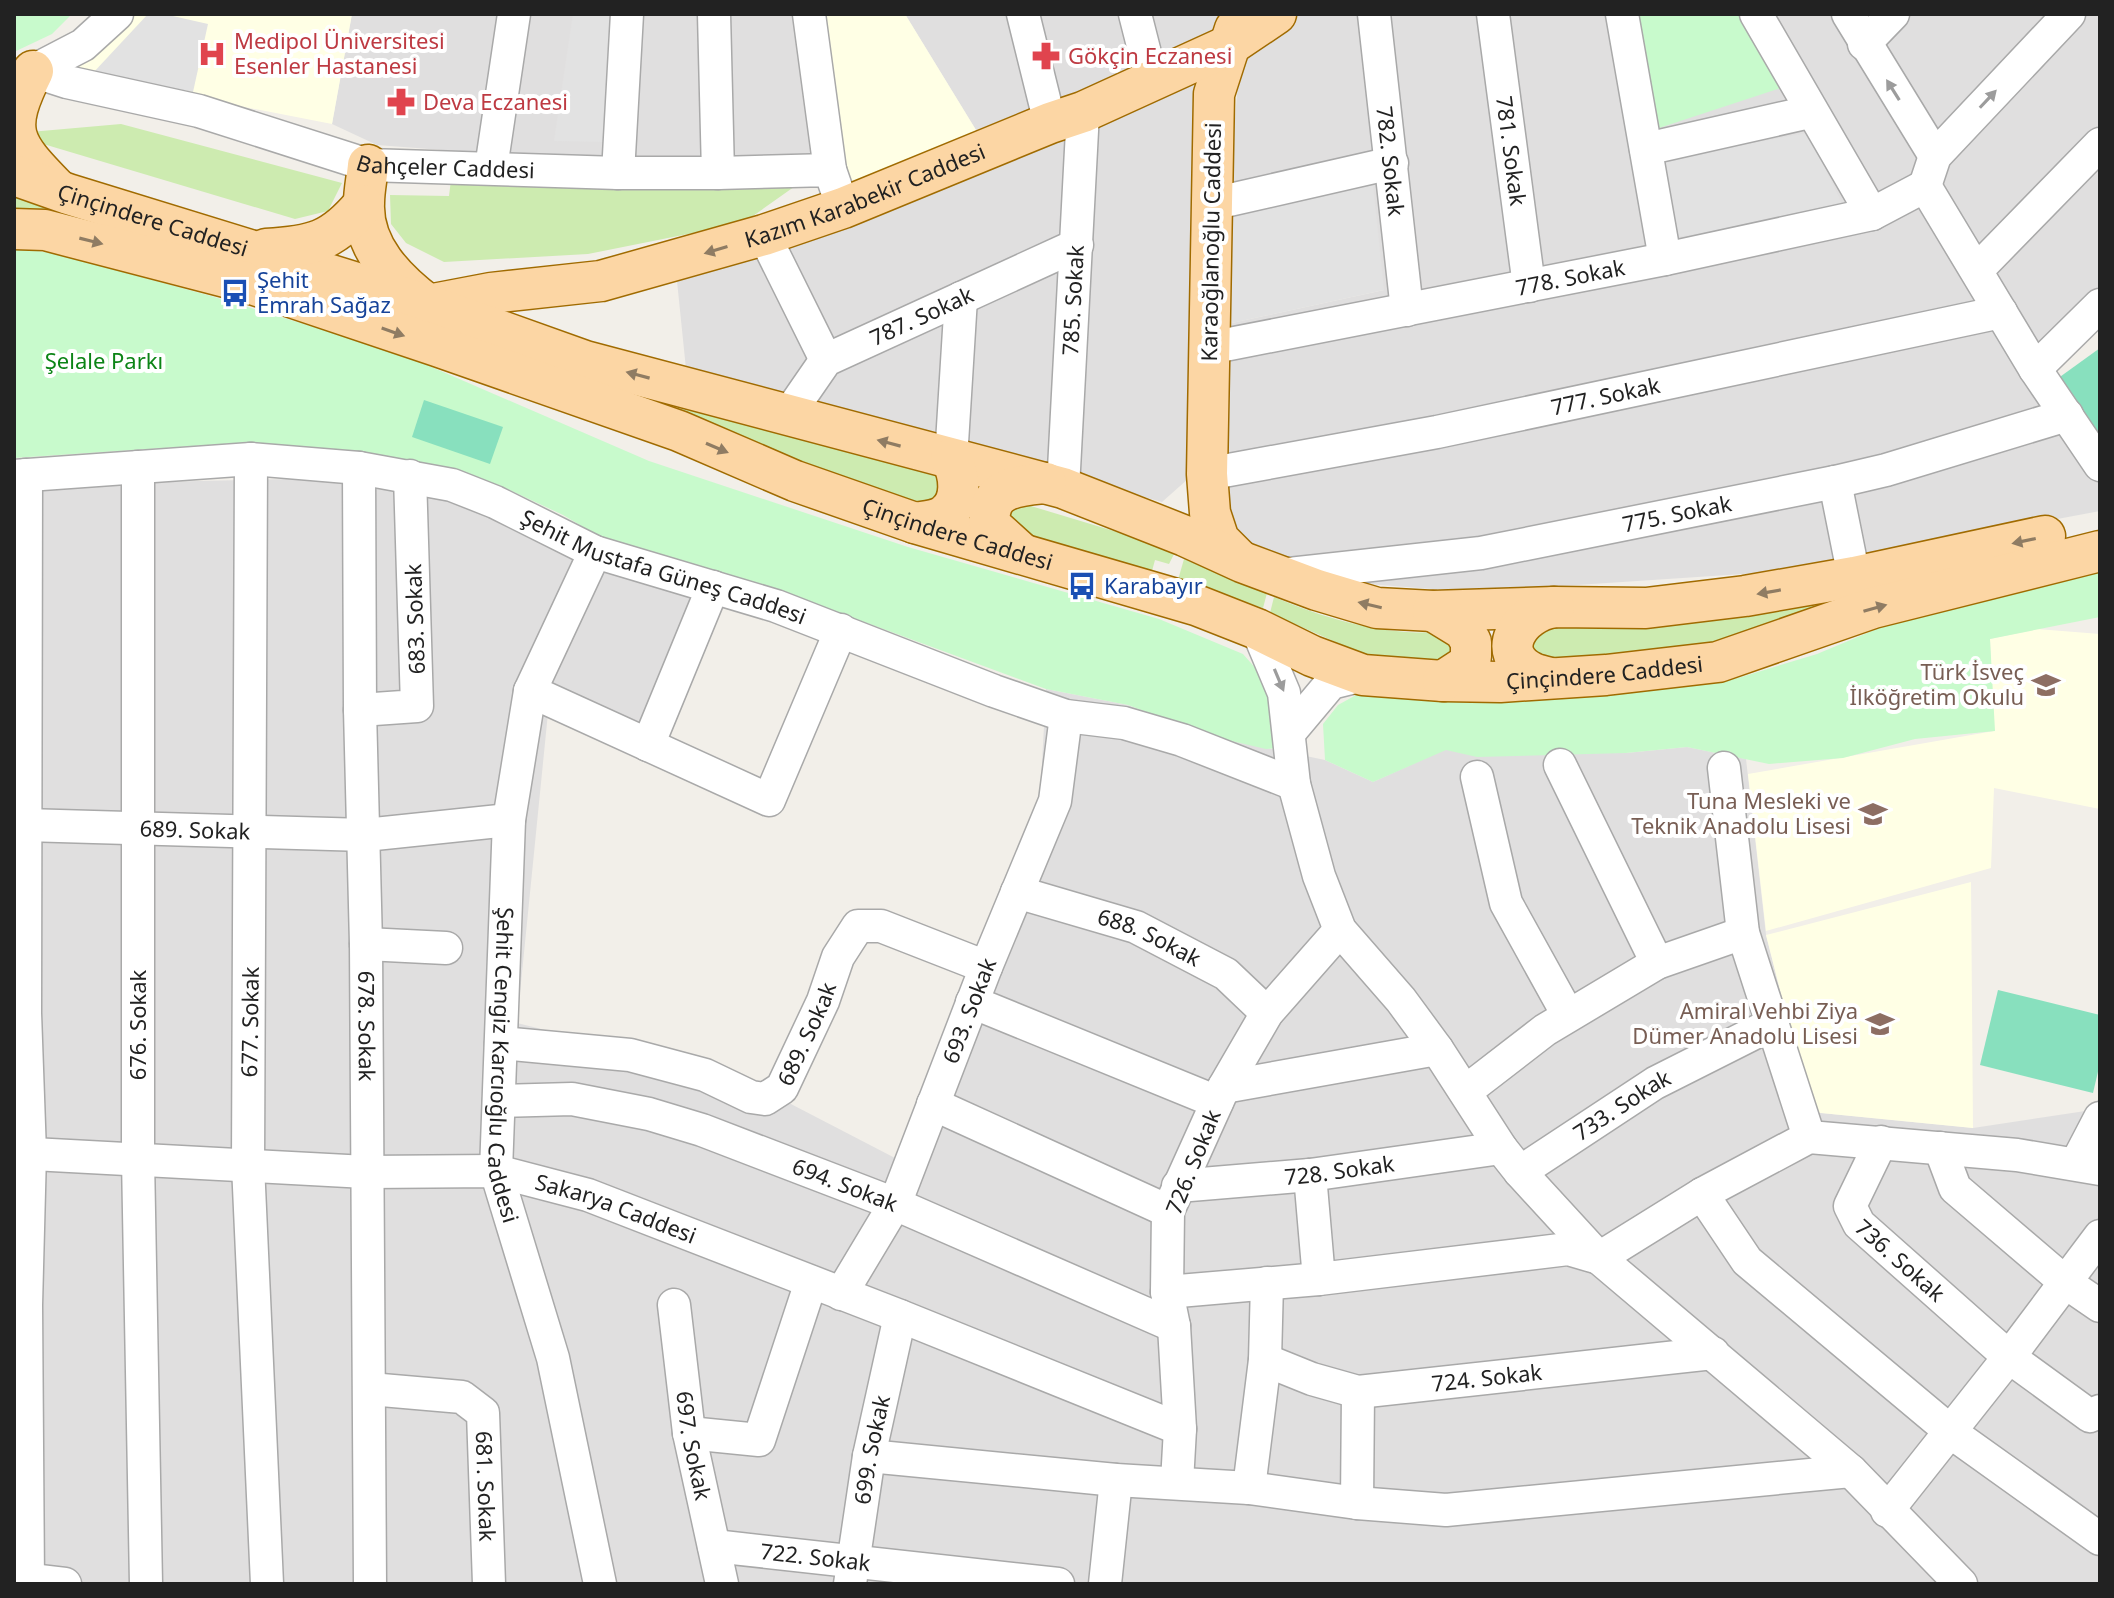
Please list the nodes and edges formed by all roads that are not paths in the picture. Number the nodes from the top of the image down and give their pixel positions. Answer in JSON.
{"nodes":[{"id":1,"x":117,"y":14,"type":"edge"},
{"id":2,"x":514,"y":14,"type":"edge"},
{"id":3,"x":627,"y":14,"type":"edge"},
{"id":4,"x":714,"y":14,"type":"edge"},
{"id":5,"x":809,"y":14,"type":"edge"},
{"id":6,"x":1023,"y":14,"type":"edge"},
{"id":7,"x":1135,"y":14,"type":"edge"},
{"id":8,"x":1276,"y":14,"type":"edge"},
{"id":9,"x":1374,"y":14,"type":"edge"},
{"id":10,"x":1493,"y":14,"type":"edge"},
{"id":11,"x":1622,"y":14,"type":"edge"},
{"id":12,"x":1756,"y":14,"type":"edge"},
{"id":13,"x":1848,"y":14,"type":"edge"},
{"id":14,"x":1893,"y":14,"type":"edge"},
{"id":15,"x":2056,"y":18,"type":"edge"},
{"id":16,"x":1235,"y":29,"type":"edge"},
{"id":17,"x":1864,"y":44,"type":"junction"},
{"id":18,"x":20,"y":81,"type":"edge"},
{"id":19,"x":1152,"y":81,"type":"junction"},
{"id":20,"x":1810,"y":112,"type":"junction"},
{"id":21,"x":1066,"y":118,"type":"junction"},
{"id":22,"x":2100,"y":144,"type":"edge"},
{"id":23,"x":1646,"y":149,"type":"junction"},
{"id":24,"x":1392,"y":163,"type":"junction"},
{"id":25,"x":368,"y":165,"type":"junction"},
{"id":26,"x":491,"y":168,"type":"junction"},
{"id":27,"x":830,"y":170,"type":"junction"},
{"id":28,"x":1930,"y":171,"type":"junction"},
{"id":29,"x":618,"y":173,"type":"junction"},
{"id":30,"x":718,"y":173,"type":"junction"},
{"id":31,"x":14,"y":175,"type":"edge"},
{"id":32,"x":60,"y":191,"type":"junction"},
{"id":33,"x":1212,"y":204,"type":"junction"},
{"id":34,"x":363,"y":205,"type":"junction"},
{"id":35,"x":843,"y":208,"type":"junction"},
{"id":36,"x":1872,"y":214,"type":"junction"},
{"id":37,"x":14,"y":229,"type":"edge"},
{"id":38,"x":764,"y":235,"type":"junction"},
{"id":39,"x":1077,"y":245,"type":"junction"},
{"id":40,"x":253,"y":249,"type":"junction"},
{"id":41,"x":1665,"y":259,"type":"junction"},
{"id":42,"x":1977,"y":270,"type":"junction"},
{"id":43,"x":1529,"y":286,"type":"junction"},
{"id":44,"x":961,"y":298,"type":"junction"},
{"id":45,"x":428,"y":305,"type":"junction"},
{"id":46,"x":2100,"y":305,"type":"edge"},
{"id":47,"x":1407,"y":310,"type":"junction"},
{"id":48,"x":2001,"y":312,"type":"junction"},
{"id":49,"x":1209,"y":348,"type":"junction"},
{"id":50,"x":826,"y":360,"type":"junction"},
{"id":51,"x":2035,"y":369,"type":"junction"},
{"id":52,"x":788,"y":415,"type":"junction"},
{"id":53,"x":2067,"y":415,"type":"junction"},
{"id":54,"x":251,"y":459,"type":"junction"},
{"id":55,"x":951,"y":459,"type":"junction"},
{"id":56,"x":2100,"y":465,"type":"edge"},
{"id":57,"x":138,"y":467,"type":"junction"},
{"id":58,"x":359,"y":468,"type":"junction"},
{"id":59,"x":1207,"y":474,"type":"junction"},
{"id":60,"x":20,"y":476,"type":"edge"},
{"id":61,"x":410,"y":476,"type":"junction"},
{"id":62,"x":1835,"y":482,"type":"junction"},
{"id":63,"x":1054,"y":486,"type":"junction"},
{"id":64,"x":1140,"y":520,"type":"junction"},
{"id":65,"x":915,"y":523,"type":"junction"},
{"id":66,"x":2100,"y":525,"type":"edge"},
{"id":67,"x":2100,"y":551,"type":"edge"},
{"id":68,"x":595,"y":552,"type":"junction"},
{"id":69,"x":1021,"y":553,"type":"junction"},
{"id":70,"x":1260,"y":569,"type":"junction"},
{"id":71,"x":1854,"y":577,"type":"junction"},
{"id":72,"x":713,"y":587,"type":"junction"},
{"id":73,"x":1554,"y":607,"type":"junction"},
{"id":74,"x":1433,"y":611,"type":"junction"},
{"id":75,"x":1257,"y":629,"type":"junction"},
{"id":76,"x":841,"y":630,"type":"junction"},
{"id":77,"x":1363,"y":675,"type":"junction"},
{"id":78,"x":1550,"y":678,"type":"junction"},
{"id":79,"x":1443,"y":681,"type":"junction"},
{"id":80,"x":530,"y":691,"type":"junction"},
{"id":81,"x":360,"y":710,"type":"junction"},
{"id":82,"x":1066,"y":716,"type":"junction"},
{"id":83,"x":1289,"y":733,"type":"junction"},
{"id":84,"x":20,"y":734,"type":"edge"},
{"id":85,"x":648,"y":745,"type":"junction"},
{"id":86,"x":1560,"y":765,"type":"dead end"},
{"id":87,"x":1724,"y":768,"type":"dead end"},
{"id":88,"x":1477,"y":777,"type":"dead end"},
{"id":89,"x":1294,"y":784,"type":"junction"},
{"id":90,"x":509,"y":820,"type":"junction"},
{"id":91,"x":25,"y":825,"type":"junction"},
{"id":92,"x":138,"y":828,"type":"junction"},
{"id":93,"x":251,"y":832,"type":"junction"},
{"id":94,"x":365,"y":835,"type":"junction"},
{"id":95,"x":1017,"y":892,"type":"junction"},
{"id":96,"x":1340,"y":930,"type":"junction"},
{"id":97,"x":1743,"y":933,"type":"junction"},
{"id":98,"x":366,"y":944,"type":"junction"},
{"id":99,"x":446,"y":948,"type":"dead end"},
{"id":100,"x":1657,"y":963,"type":"junction"},
{"id":101,"x":986,"y":967,"type":"junction"},
{"id":102,"x":972,"y":1002,"type":"junction"},
{"id":103,"x":19,"y":1012,"type":"edge"},
{"id":104,"x":1267,"y":1013,"type":"junction"},
{"id":105,"x":1568,"y":1015,"type":"junction"},
{"id":106,"x":1772,"y":1024,"type":"junction"},
{"id":107,"x":501,"y":1043,"type":"junction"},
{"id":108,"x":1437,"y":1049,"type":"junction"},
{"id":109,"x":1466,"y":1091,"type":"junction"},
{"id":110,"x":1221,"y":1095,"type":"junction"},
{"id":111,"x":499,"y":1101,"type":"junction"},
{"id":112,"x":933,"y":1104,"type":"junction"},
{"id":113,"x":2100,"y":1118,"type":"edge"},
{"id":114,"x":1809,"y":1137,"type":"junction"},
{"id":115,"x":1881,"y":1142,"type":"junction"},
{"id":116,"x":1940,"y":1148,"type":"junction"},
{"id":117,"x":22,"y":1153,"type":"edge"},
{"id":118,"x":138,"y":1159,"type":"junction"},
{"id":119,"x":1511,"y":1160,"type":"junction"},
{"id":120,"x":248,"y":1165,"type":"junction"},
{"id":121,"x":2088,"y":1166,"type":"edge"},
{"id":122,"x":496,"y":1171,"type":"junction"},
{"id":123,"x":366,"y":1172,"type":"junction"},
{"id":124,"x":1310,"y":1175,"type":"junction"},
{"id":125,"x":1702,"y":1194,"type":"junction"},
{"id":126,"x":1173,"y":1199,"type":"junction"},
{"id":127,"x":895,"y":1204,"type":"junction"},
{"id":128,"x":2100,"y":1236,"type":"edge"},
{"id":129,"x":1599,"y":1258,"type":"junction"},
{"id":130,"x":1319,"y":1279,"type":"junction"},
{"id":131,"x":811,"y":1282,"type":"junction"},
{"id":132,"x":2065,"y":1282,"type":"junction"},
{"id":133,"x":1267,"y":1283,"type":"junction"},
{"id":134,"x":1167,"y":1292,"type":"junction"},
{"id":135,"x":841,"y":1294,"type":"junction"},
{"id":136,"x":20,"y":1305,"type":"edge"},
{"id":137,"x":674,"y":1305,"type":"dead end"},
{"id":138,"x":2100,"y":1306,"type":"edge"},
{"id":139,"x":900,"y":1316,"type":"junction"},
{"id":140,"x":1174,"y":1326,"type":"junction"},
{"id":141,"x":1713,"y":1353,"type":"junction"},
{"id":142,"x":2009,"y":1357,"type":"junction"},
{"id":143,"x":1265,"y":1360,"type":"junction"},
{"id":144,"x":370,"y":1389,"type":"junction"},
{"id":145,"x":1358,"y":1392,"type":"junction"},
{"id":146,"x":2100,"y":1411,"type":"edge"},
{"id":147,"x":1180,"y":1429,"type":"junction"},
{"id":148,"x":1949,"y":1431,"type":"junction"},
{"id":149,"x":689,"y":1433,"type":"junction"},
{"id":150,"x":869,"y":1456,"type":"junction"},
{"id":151,"x":1851,"y":1471,"type":"junction"},
{"id":152,"x":1116,"y":1480,"type":"junction"},
{"id":153,"x":1177,"y":1482,"type":"junction"},
{"id":154,"x":1249,"y":1488,"type":"junction"},
{"id":155,"x":1357,"y":1503,"type":"junction"},
{"id":156,"x":1887,"y":1511,"type":"junction"},
{"id":157,"x":2100,"y":1539,"type":"edge"},
{"id":158,"x":714,"y":1546,"type":"junction"},
{"id":159,"x":852,"y":1572,"type":"edge"},
{"id":160,"x":23,"y":1580,"type":"edge"},
{"id":161,"x":1954,"y":1583,"type":"edge"},
{"id":162,"x":65,"y":1584,"type":"edge"},
{"id":163,"x":146,"y":1584,"type":"edge"},
{"id":164,"x":267,"y":1584,"type":"edge"},
{"id":165,"x":370,"y":1584,"type":"edge"},
{"id":166,"x":489,"y":1584,"type":"edge"},
{"id":167,"x":600,"y":1584,"type":"edge"},
{"id":168,"x":722,"y":1584,"type":"edge"},
{"id":169,"x":1058,"y":1584,"type":"edge"},
{"id":170,"x":1105,"y":1584,"type":"edge"}],
"edges":[{"from":1,"to":18,"type":"street"},
{"from":2,"to":26,"type":"street"},
{"from":3,"to":29,"type":"street"},
{"from":4,"to":30,"type":"street"},
{"from":5,"to":27,"type":"street"},
{"from":6,"to":21,"type":"street","name":"785. Sokak"},
{"from":7,"to":19,"type":"street"},
{"from":8,"to":16,"type":"main road","name":"Kazım Karabekir Caddesi"},
{"from":9,"to":24,"type":"street","name":"782. Sokak"},
{"from":10,"to":43,"type":"street","name":"781. Sokak"},
{"from":11,"to":23,"type":"street"},
{"from":12,"to":20,"type":"street"},
{"from":13,"to":17,"type":"street"},
{"from":14,"to":17,"type":"street"},
{"from":28,"to":15,"type":"street","name":"778. Sokak","one_way":true},
{"from":16,"to":19,"type":"main road","name":"Kazım Karabekir Caddesi"},
{"from":16,"to":33,"type":"main road","name":"Karaoğlanoğlu Caddesi"},
{"from":28,"to":17,"type":"street","one_way":true},
{"from":18,"to":25,"type":"street","name":"Bahçeler Caddesi"},
{"from":18,"to":32,"type":"main road"},
{"from":19,"to":21,"type":"main road","name":"Kazım Karabekir Caddesi"},
{"from":20,"to":23,"type":"street"},
{"from":20,"to":36,"type":"street"},
{"from":21,"to":35,"type":"main road","name":"Kazım Karabekir Caddesi"},
{"from":21,"to":39,"type":"street","name":"785. Sokak"},
{"from":22,"to":42,"type":"street"},
{"from":23,"to":41,"type":"street"},
{"from":24,"to":33,"type":"street"},
{"from":24,"to":47,"type":"street","name":"782. Sokak"},
{"from":25,"to":26,"type":"street","name":"Bahçeler Caddesi"},
{"from":25,"to":34,"type":"main road"},
{"from":26,"to":29,"type":"street","name":"Bahçeler Caddesi"},
{"from":27,"to":30,"type":"street","name":"Bahçeler Caddesi"},
{"from":27,"to":35,"type":"street"},
{"from":28,"to":36,"type":"street","name":"778. Sokak"},
{"from":28,"to":42,"type":"street"},
{"from":29,"to":30,"type":"street","name":"Bahçeler Caddesi"},
{"from":31,"to":32,"type":"main road","name":"Çinçindere Caddesi"},
{"from":32,"to":40,"type":"main road","name":"Çinçindere Caddesi"},
{"from":33,"to":49,"type":"main road","name":"Karaoğlanoğlu Caddesi"},
{"from":34,"to":40,"type":"main road"},
{"from":34,"to":45,"type":"main road"},
{"from":35,"to":38,"type":"main road","name":"Kazım Karabekir Caddesi"},
{"from":36,"to":41,"type":"street","name":"778. Sokak"},
{"from":37,"to":65,"type":"main road","name":"Çinçindere Caddesi","one_way":true},
{"from":38,"to":45,"type":"main road","name":"Kazım Karabekir Caddesi","one_way":true},
{"from":38,"to":50,"type":"street"},
{"from":39,"to":44,"type":"street","name":"787. Sokak"},
{"from":39,"to":63,"type":"street","name":"785. Sokak"},
{"from":40,"to":45,"type":"main road","name":"Çinçindere Caddesi"},
{"from":41,"to":43,"type":"street","name":"778. Sokak"},
{"from":42,"to":48,"type":"street"},
{"from":43,"to":47,"type":"street","name":"778. Sokak"},
{"from":44,"to":50,"type":"street","name":"787. Sokak"},
{"from":44,"to":55,"type":"street"},
{"from":52,"to":45,"type":"main road","name":"Çinçindere Caddesi","one_way":true},
{"from":46,"to":51,"type":"street"},
{"from":47,"to":49,"type":"street","name":"778. Sokak"},
{"from":48,"to":51,"type":"street"},
{"from":48,"to":59,"type":"street","name":"777. Sokak"},
{"from":49,"to":59,"type":"main road","name":"Karaoğlanoğlu Caddesi"},
{"from":50,"to":52,"type":"street"},
{"from":51,"to":53,"type":"street"},
{"from":55,"to":52,"type":"main road","name":"Çinçindere Caddesi","one_way":true},
{"from":53,"to":56,"type":"street"},
{"from":53,"to":62,"type":"street","name":"775. Sokak"},
{"from":54,"to":57,"type":"street","name":"Şehit Mustafa Güneş Caddesi"},
{"from":54,"to":58,"type":"street","name":"Şehit Mustafa Güneş Caddesi"},
{"from":54,"to":93,"type":"street","name":"677. Sokak"},
{"from":55,"to":63,"type":"main road","name":"Çinçindere Caddesi"},
{"from":55,"to":65,"type":"main road"},
{"from":57,"to":60,"type":"street","name":"Şehit Mustafa Güneş Caddesi"},
{"from":57,"to":92,"type":"street","name":"676. Sokak"},
{"from":58,"to":61,"type":"street","name":"Şehit Mustafa Güneş Caddesi"},
{"from":58,"to":81,"type":"street","name":"678. Sokak"},
{"from":59,"to":64,"type":"main road"},
{"from":59,"to":70,"type":"main road","name":"Karaoğlanoğlu Caddesi"},
{"from":60,"to":84,"type":"street"},
{"from":61,"to":68,"type":"street","name":"Şehit Mustafa Güneş Caddesi"},
{"from":61,"to":81,"type":"street","name":"683. Sokak"},
{"from":62,"to":70,"type":"street","name":"775. Sokak"},
{"from":62,"to":71,"type":"street"},
{"from":63,"to":64,"type":"main road","name":"Çinçindere Caddesi"},
{"from":63,"to":69,"type":"main road"},
{"from":64,"to":70,"type":"main road","name":"Çinçindere Caddesi"},
{"from":65,"to":69,"type":"main road","name":"Çinçindere Caddesi"},
{"from":66,"to":71,"type":"main road","name":"Çinçindere Caddesi","one_way":true},
{"from":78,"to":67,"type":"main road","name":"Çinçindere Caddesi","one_way":true},
{"from":68,"to":72,"type":"street","name":"Şehit Mustafa Güneş Caddesi"},
{"from":68,"to":80,"type":"street","name":"Şehit Cengiz Karcıoğlu Caddesi"},
{"from":69,"to":75,"type":"main road","name":"Çinçindere Caddesi"},
{"from":74,"to":70,"type":"main road","name":"Çinçindere Caddesi","one_way":true},
{"from":71,"to":73,"type":"main road","name":"Çinçindere Caddesi","one_way":true},
{"from":72,"to":76,"type":"street","name":"Şehit Mustafa Güneş Caddesi"},
{"from":72,"to":85,"type":"street"},
{"from":73,"to":74,"type":"main road","name":"Çinçindere Caddesi"},
{"from":73,"to":78,"type":"main road"},
{"from":74,"to":79,"type":"main road"},
{"from":75,"to":77,"type":"main road","name":"Çinçindere Caddesi"},
{"from":75,"to":83,"type":"street","one_way":true},
{"from":76,"to":82,"type":"street","name":"Şehit Mustafa Güneş Caddesi"},
{"from":76,"to":85,"type":"street"},
{"from":77,"to":79,"type":"main road","name":"Çinçindere Caddesi"},
{"from":77,"to":83,"type":"street"},
{"from":78,"to":79,"type":"main road","name":"Çinçindere Caddesi"},
{"from":80,"to":85,"type":"street"},
{"from":80,"to":90,"type":"street","name":"Şehit Cengiz Karcıoğlu Caddesi"},
{"from":81,"to":94,"type":"street","name":"678. Sokak"},
{"from":82,"to":89,"type":"street","name":"Şehit Mustafa Güneş Caddesi"},
{"from":82,"to":95,"type":"street","name":"693. Sokak"},
{"from":83,"to":89,"type":"street"},
{"from":84,"to":91,"type":"street"},
{"from":86,"to":100,"type":"street"},
{"from":87,"to":97,"type":"street"},
{"from":88,"to":105,"type":"street"},
{"from":89,"to":96,"type":"street"},
{"from":90,"to":94,"type":"street","name":"689. Sokak"},
{"from":90,"to":107,"type":"street","name":"Şehit Cengiz Karcıoğlu Caddesi"},
{"from":91,"to":92,"type":"street","name":"689. Sokak"},
{"from":91,"to":103,"type":"street"},
{"from":92,"to":93,"type":"street","name":"689. Sokak"},
{"from":92,"to":118,"type":"street","name":"676. Sokak"},
{"from":93,"to":94,"type":"street","name":"689. Sokak"},
{"from":93,"to":120,"type":"street","name":"677. Sokak"},
{"from":94,"to":98,"type":"street","name":"678. Sokak"},
{"from":95,"to":101,"type":"street","name":"693. Sokak"},
{"from":95,"to":104,"type":"street","name":"688. Sokak"},
{"from":96,"to":104,"type":"street","name":"726. Sokak"},
{"from":96,"to":108,"type":"street"},
{"from":97,"to":100,"type":"street"},
{"from":97,"to":106,"type":"street"},
{"from":98,"to":99,"type":"street"},
{"from":98,"to":123,"type":"street","name":"678. Sokak"},
{"from":100,"to":105,"type":"street"},
{"from":101,"to":102,"type":"street","name":"693. Sokak"},
{"from":101,"to":107,"type":"street","name":"689. Sokak"},
{"from":102,"to":110,"type":"street"},
{"from":102,"to":112,"type":"street","name":"693. Sokak"},
{"from":103,"to":117,"type":"street"},
{"from":104,"to":110,"type":"street","name":"726. Sokak"},
{"from":105,"to":109,"type":"street"},
{"from":106,"to":114,"type":"street"},
{"from":106,"to":119,"type":"street","name":"733. Sokak"},
{"from":107,"to":111,"type":"street","name":"Şehit Cengiz Karcıoğlu Caddesi"},
{"from":108,"to":109,"type":"street"},
{"from":108,"to":110,"type":"street"},
{"from":109,"to":119,"type":"street"},
{"from":110,"to":126,"type":"street","name":"726. Sokak"},
{"from":111,"to":122,"type":"street","name":"Şehit Cengiz Karcıoğlu Caddesi"},
{"from":111,"to":127,"type":"street","name":"694. Sokak"},
{"from":112,"to":126,"type":"street","name":"728. Sokak"},
{"from":112,"to":127,"type":"street","name":"693. Sokak"},
{"from":113,"to":121,"type":"street"},
{"from":114,"to":115,"type":"street"},
{"from":114,"to":125,"type":"street"},
{"from":115,"to":116,"type":"street"},
{"from":115,"to":142,"type":"street","name":"736. Sokak"},
{"from":116,"to":121,"type":"street"},
{"from":116,"to":132,"type":"street"},
{"from":117,"to":118,"type":"street","name":"Sakarya Caddesi"},
{"from":117,"to":136,"type":"street"},
{"from":118,"to":120,"type":"street","name":"Sakarya Caddesi"},
{"from":118,"to":163,"type":"street","name":"676. Sokak"},
{"from":119,"to":124,"type":"street","name":"728. Sokak"},
{"from":119,"to":129,"type":"street"},
{"from":120,"to":123,"type":"street","name":"Sakarya Caddesi"},
{"from":120,"to":164,"type":"street","name":"677. Sokak"},
{"from":122,"to":123,"type":"street","name":"Sakarya Caddesi"},
{"from":122,"to":131,"type":"street","name":"Sakarya Caddesi"},
{"from":122,"to":167,"type":"street","name":"Şehit Cengiz Karcıoğlu Caddesi"},
{"from":123,"to":144,"type":"street","name":"678. Sokak"},
{"from":124,"to":126,"type":"street","name":"728. Sokak"},
{"from":124,"to":130,"type":"street"},
{"from":125,"to":129,"type":"street"},
{"from":125,"to":148,"type":"street"},
{"from":126,"to":134,"type":"street","name":"726. Sokak"},
{"from":127,"to":135,"type":"street","name":"693. Sokak"},
{"from":127,"to":140,"type":"street","name":"694. Sokak"},
{"from":128,"to":132,"type":"street"},
{"from":129,"to":130,"type":"street"},
{"from":129,"to":141,"type":"street"},
{"from":130,"to":133,"type":"street"},
{"from":131,"to":135,"type":"street","name":"Sakarya Caddesi"},
{"from":131,"to":149,"type":"street"},
{"from":132,"to":138,"type":"street"},
{"from":132,"to":142,"type":"street"},
{"from":133,"to":134,"type":"street"},
{"from":133,"to":143,"type":"street"},
{"from":134,"to":140,"type":"street","name":"726. Sokak"},
{"from":135,"to":139,"type":"street","name":"Sakarya Caddesi"},
{"from":136,"to":160,"type":"street"},
{"from":137,"to":149,"type":"street","name":"697. Sokak"},
{"from":139,"to":147,"type":"street","name":"Sakarya Caddesi"},
{"from":139,"to":150,"type":"street","name":"699. Sokak"},
{"from":140,"to":147,"type":"street","name":"726. Sokak"},
{"from":141,"to":145,"type":"street","name":"724. Sokak"},
{"from":141,"to":151,"type":"street"},
{"from":142,"to":146,"type":"street"},
{"from":142,"to":148,"type":"street"},
{"from":143,"to":145,"type":"street","name":"724. Sokak"},
{"from":143,"to":154,"type":"street"},
{"from":144,"to":165,"type":"street","name":"678. Sokak"},
{"from":144,"to":166,"type":"street","name":"681. Sokak"},
{"from":145,"to":155,"type":"street"},
{"from":147,"to":153,"type":"street","name":"726. Sokak"},
{"from":148,"to":156,"type":"street"},
{"from":148,"to":157,"type":"street"},
{"from":149,"to":158,"type":"street","name":"697. Sokak"},
{"from":150,"to":152,"type":"street"},
{"from":150,"to":159,"type":"street","name":"699. Sokak"},
{"from":151,"to":155,"type":"street"},
{"from":151,"to":156,"type":"street"},
{"from":152,"to":153,"type":"street"},
{"from":152,"to":170,"type":"street"},
{"from":153,"to":154,"type":"street"},
{"from":154,"to":155,"type":"street"},
{"from":156,"to":161,"type":"street"},
{"from":158,"to":159,"type":"street","name":"722. Sokak"},
{"from":158,"to":168,"type":"street","name":"697. Sokak"},
{"from":159,"to":169,"type":"street","name":"722. Sokak"},
{"from":160,"to":162,"type":"street"}]}
